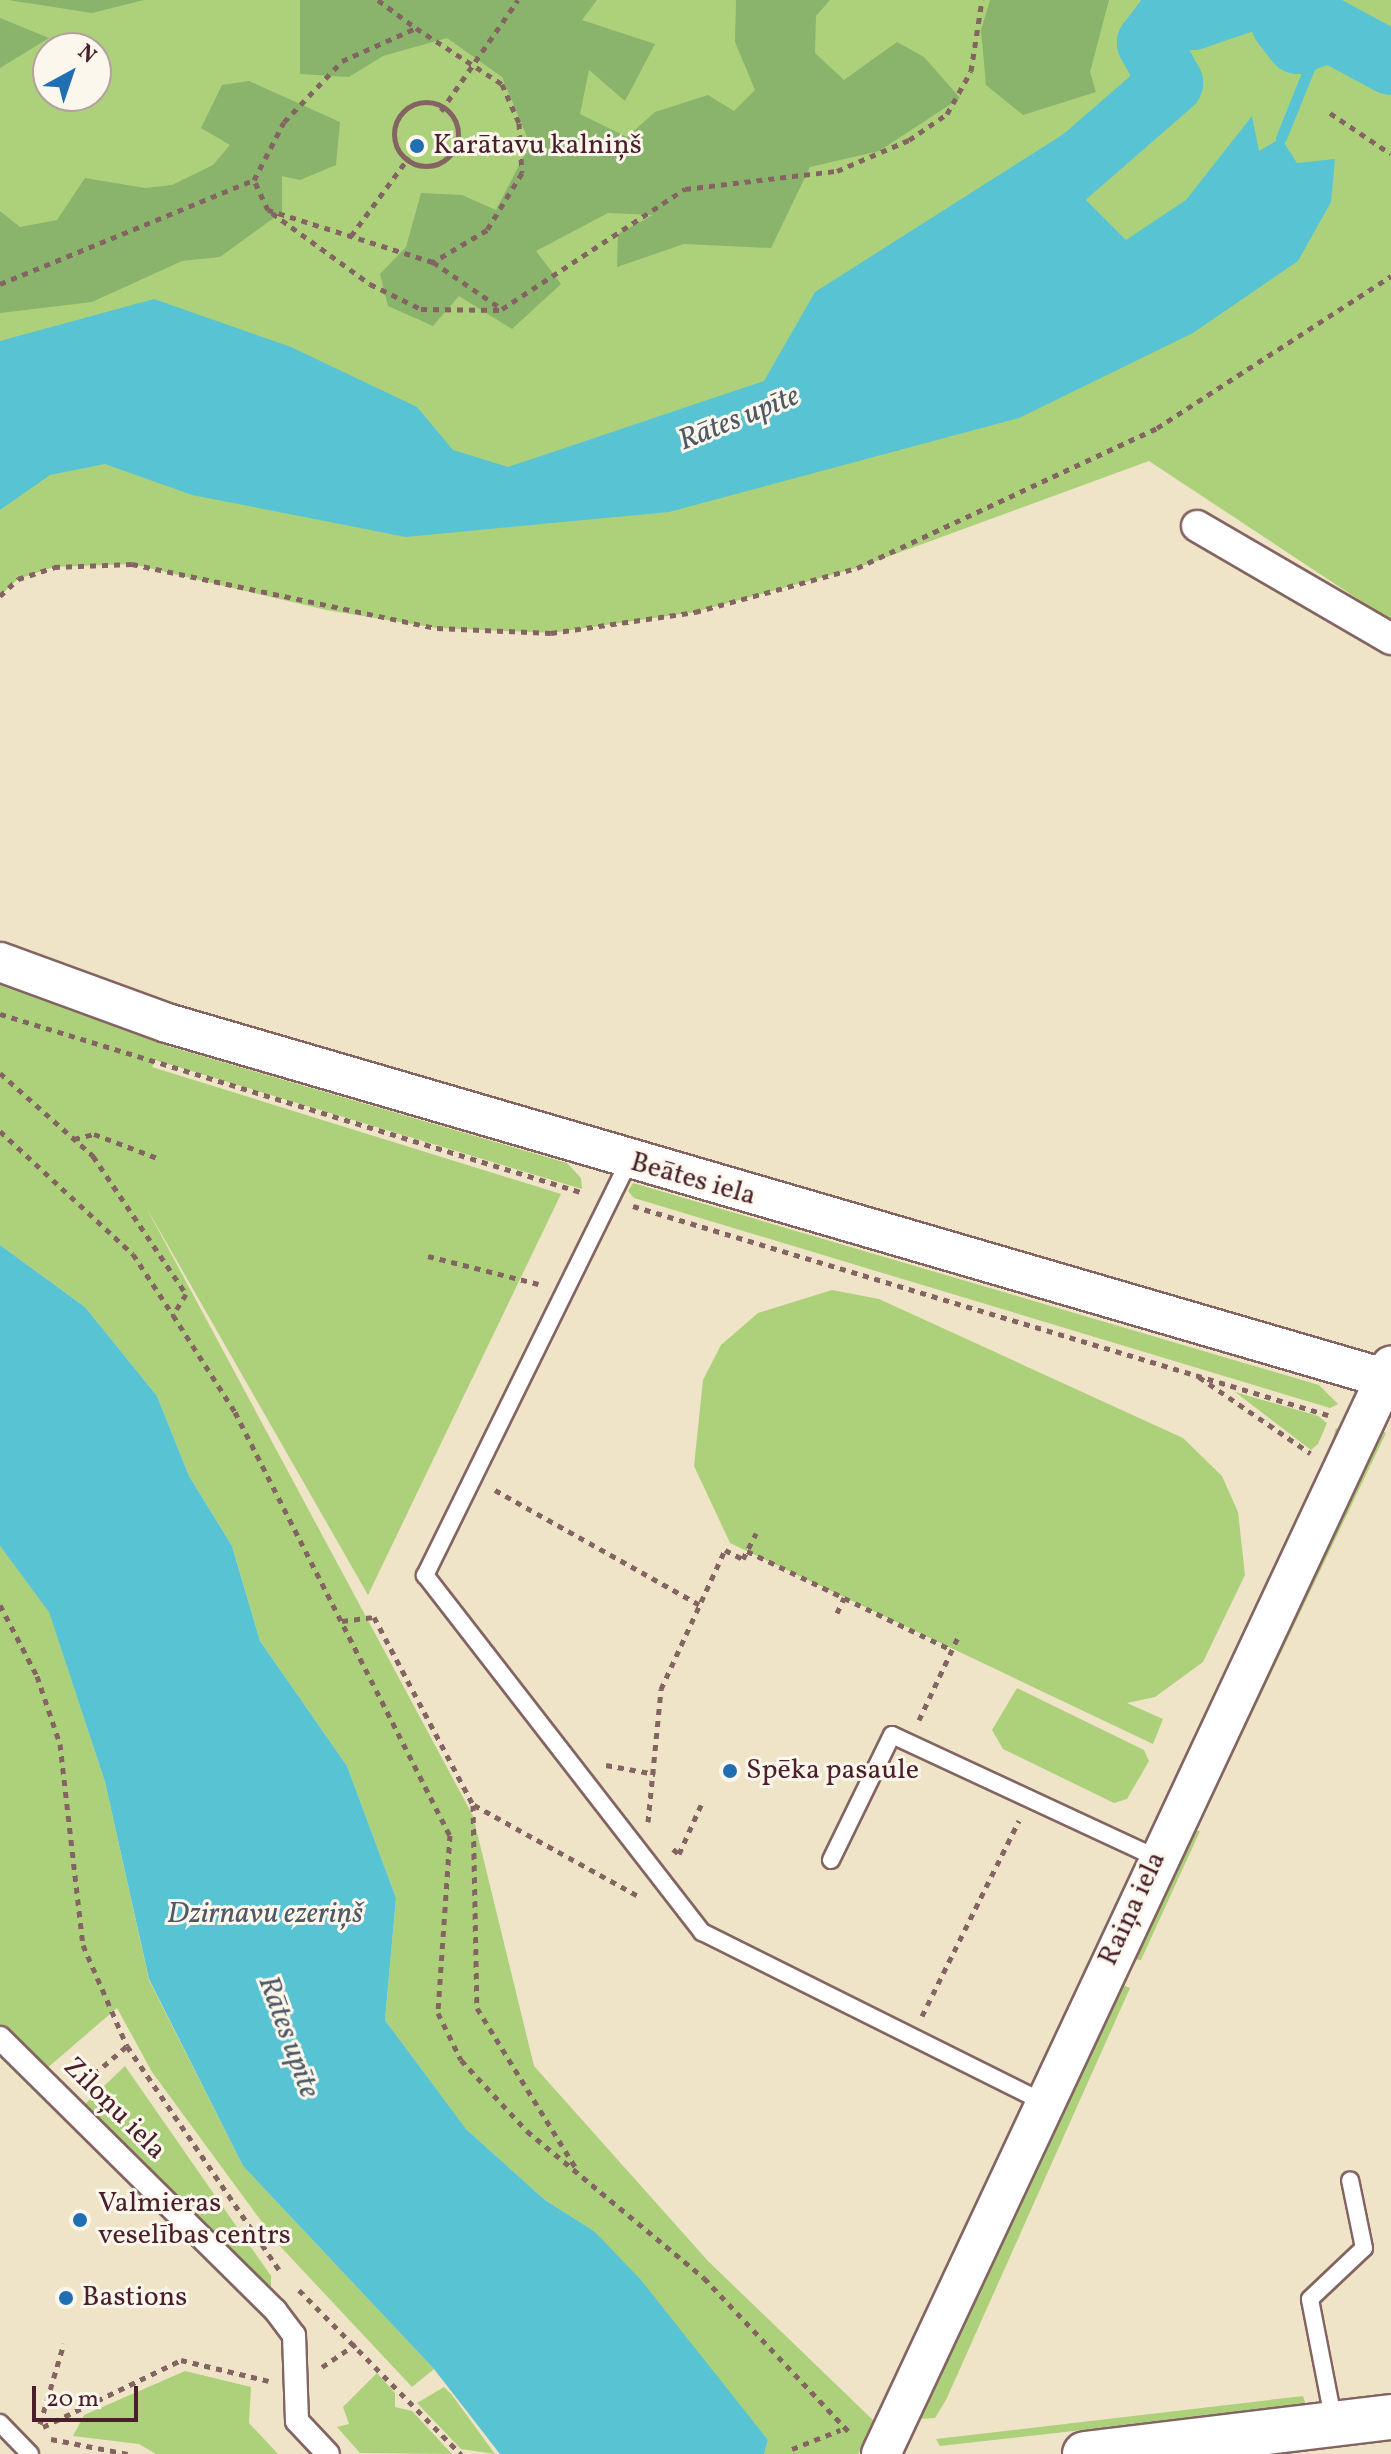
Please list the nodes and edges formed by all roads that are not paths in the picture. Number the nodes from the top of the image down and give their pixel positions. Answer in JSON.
{"nodes":[{"id":1,"x":1197,"y":526,"type":"dead end"},
{"id":2,"x":1391,"y":639,"type":"edge"},
{"id":3,"x":0,"y":962,"type":"edge"},
{"id":4,"x":629,"y":1161,"type":"junction"},
{"id":5,"x":1389,"y":1375,"type":"edge"},
{"id":6,"x":1157,"y":1858,"type":"junction"},
{"id":7,"x":831,"y":1860,"type":"dead end"},
{"id":8,"x":0,"y":2038,"type":"edge"},
{"id":9,"x":1041,"y":2101,"type":"junction"},
{"id":10,"x":1350,"y":2180,"type":"dead end"},
{"id":11,"x":1391,"y":2417,"type":"edge"},
{"id":12,"x":0,"y":2423,"type":"edge"},
{"id":13,"x":1334,"y":2424,"type":"junction"},
{"id":14,"x":30,"y":2454,"type":"edge"},
{"id":15,"x":328,"y":2454,"type":"edge"},
{"id":16,"x":881,"y":2454,"type":"edge"},
{"id":17,"x":1085,"y":2454,"type":"edge"}],
"edges":[{"from":1,"to":2,"type":"street"},
{"from":3,"to":4,"type":"street","name":"Beātes iela"},
{"from":4,"to":5,"type":"street","name":"Beātes iela"},
{"from":4,"to":9,"type":"lane"},
{"from":5,"to":6,"type":"street","name":"Raiņa iela"},
{"from":6,"to":7,"type":"lane"},
{"from":6,"to":9,"type":"street","name":"Raiņa iela"},
{"from":8,"to":15,"type":"street","name":"Ziloņu iela"},
{"from":9,"to":16,"type":"street","name":"Raiņa iela"},
{"from":10,"to":13,"type":"lane"},
{"from":11,"to":13,"type":"main road"},
{"from":12,"to":14,"type":"lane"},
{"from":13,"to":17,"type":"main road"}]}
